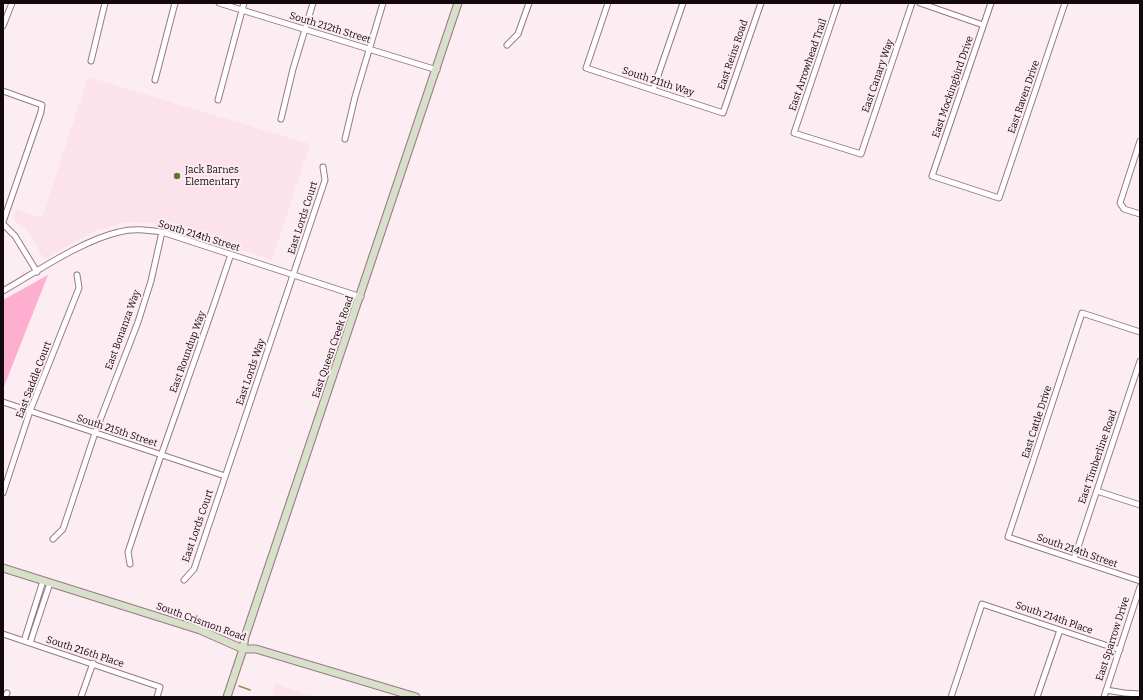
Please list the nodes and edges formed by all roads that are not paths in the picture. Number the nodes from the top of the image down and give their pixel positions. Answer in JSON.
{"nodes":[{"id":1,"x":12,"y":3,"type":"edge"},
{"id":2,"x":105,"y":3,"type":"edge"},
{"id":3,"x":175,"y":3,"type":"edge"},
{"id":4,"x":219,"y":3,"type":"edge"},
{"id":5,"x":244,"y":3,"type":"edge"},
{"id":6,"x":313,"y":3,"type":"edge"},
{"id":7,"x":383,"y":3,"type":"edge"},
{"id":8,"x":458,"y":3,"type":"edge"},
{"id":9,"x":529,"y":3,"type":"edge"},
{"id":10,"x":608,"y":3,"type":"edge"},
{"id":11,"x":683,"y":3,"type":"edge"},
{"id":12,"x":761,"y":3,"type":"edge"},
{"id":13,"x":838,"y":3,"type":"edge"},
{"id":14,"x":912,"y":3,"type":"edge"},
{"id":15,"x":920,"y":3,"type":"edge"},
{"id":16,"x":991,"y":3,"type":"edge"},
{"id":17,"x":1065,"y":3,"type":"edge"},
{"id":18,"x":242,"y":10,"type":"junction"},
{"id":19,"x":983,"y":25,"type":"junction"},
{"id":20,"x":3,"y":26,"type":"edge"},
{"id":21,"x":305,"y":29,"type":"junction"},
{"id":22,"x":507,"y":45,"type":"dead end"},
{"id":23,"x":368,"y":48,"type":"junction"},
{"id":24,"x":91,"y":61,"type":"dead end"},
{"id":25,"x":436,"y":70,"type":"junction"},
{"id":26,"x":155,"y":80,"type":"dead end"},
{"id":27,"x":653,"y":90,"type":"junction"},
{"id":28,"x":3,"y":91,"type":"edge"},
{"id":29,"x":218,"y":100,"type":"dead end"},
{"id":30,"x":723,"y":113,"type":"joint"},
{"id":31,"x":281,"y":119,"type":"dead end"},
{"id":32,"x":345,"y":139,"type":"dead end"},
{"id":33,"x":1140,"y":141,"type":"edge"},
{"id":34,"x":861,"y":154,"type":"joint"},
{"id":35,"x":323,"y":167,"type":"dead end"},
{"id":36,"x":932,"y":176,"type":"joint"},
{"id":37,"x":1140,"y":214,"type":"edge"},
{"id":38,"x":3,"y":223,"type":"edge"},
{"id":39,"x":162,"y":232,"type":"junction"},
{"id":40,"x":231,"y":254,"type":"junction"},
{"id":41,"x":37,"y":272,"type":"junction"},
{"id":42,"x":77,"y":275,"type":"dead end"},
{"id":43,"x":294,"y":275,"type":"junction"},
{"id":44,"x":3,"y":291,"type":"edge"},
{"id":45,"x":360,"y":297,"type":"junction"},
{"id":46,"x":1140,"y":332,"type":"edge"},
{"id":47,"x":1140,"y":361,"type":"edge"},
{"id":48,"x":3,"y":402,"type":"edge"},
{"id":49,"x":30,"y":411,"type":"junction"},
{"id":50,"x":95,"y":433,"type":"junction"},
{"id":51,"x":160,"y":454,"type":"junction"},
{"id":52,"x":225,"y":476,"type":"junction"},
{"id":53,"x":1097,"y":491,"type":"junction"},
{"id":54,"x":3,"y":493,"type":"edge"},
{"id":55,"x":1140,"y":505,"type":"edge"},
{"id":56,"x":1008,"y":537,"type":"joint"},
{"id":57,"x":53,"y":539,"type":"dead end"},
{"id":58,"x":1074,"y":559,"type":"junction"},
{"id":59,"x":130,"y":564,"type":"dead end"},
{"id":60,"x":3,"y":568,"type":"edge"},
{"id":61,"x":184,"y":580,"type":"dead end"},
{"id":62,"x":1140,"y":581,"type":"edge"},
{"id":63,"x":46,"y":582,"type":"junction"},
{"id":64,"x":1140,"y":587,"type":"edge"},
{"id":65,"x":1060,"y":630,"type":"junction"},
{"id":66,"x":3,"y":634,"type":"edge"},
{"id":67,"x":24,"y":641,"type":"junction"},
{"id":68,"x":30,"y":643,"type":"junction"},
{"id":69,"x":243,"y":649,"type":"junction"},
{"id":70,"x":1120,"y":650,"type":"junction"},
{"id":71,"x":93,"y":663,"type":"junction"},
{"id":72,"x":1106,"y":690,"type":"junction"},
{"id":73,"x":1140,"y":694,"type":"edge"},
{"id":74,"x":81,"y":697,"type":"edge"},
{"id":75,"x":157,"y":697,"type":"edge"},
{"id":76,"x":227,"y":697,"type":"edge"},
{"id":77,"x":416,"y":697,"type":"edge"},
{"id":78,"x":951,"y":697,"type":"edge"},
{"id":79,"x":1037,"y":697,"type":"edge"},
{"id":80,"x":1104,"y":697,"type":"edge"}],
"edges":[{"from":1,"to":20,"type":"street"},
{"from":2,"to":24,"type":"street"},
{"from":3,"to":26,"type":"street"},
{"from":4,"to":18,"type":"street","name":"South 212th Street"},
{"from":5,"to":18,"type":"street"},
{"from":6,"to":21,"type":"street"},
{"from":7,"to":23,"type":"street"},
{"from":8,"to":25,"type":"main road","name":"East Queen Creek Road"},
{"from":9,"to":22,"type":"street"},
{"from":10,"to":27,"type":"street","name":"South 211th Way"},
{"from":11,"to":27,"type":"street"},
{"from":12,"to":30,"type":"street","name":"East Reins Road"},
{"from":13,"to":34,"type":"street","name":"East Arrowhead Trail"},
{"from":14,"to":34,"type":"street","name":"East Canary Way"},
{"from":15,"to":19,"type":"street"},
{"from":16,"to":19,"type":"street","name":"East Mockingbird Drive"},
{"from":17,"to":36,"type":"street","name":"East Raven Drive"},
{"from":18,"to":21,"type":"street","name":"South 212th Street"},
{"from":18,"to":29,"type":"street"},
{"from":19,"to":36,"type":"street","name":"East Mockingbird Drive"},
{"from":21,"to":23,"type":"street","name":"South 212th Street"},
{"from":21,"to":31,"type":"street"},
{"from":23,"to":25,"type":"street","name":"South 212th Street"},
{"from":23,"to":32,"type":"street"},
{"from":25,"to":45,"type":"main road","name":"East Queen Creek Road"},
{"from":27,"to":30,"type":"street","name":"South 211th Way"},
{"from":28,"to":38,"type":"street"},
{"from":33,"to":37,"type":"street"},
{"from":35,"to":43,"type":"street","name":"East Lords Court"},
{"from":38,"to":41,"type":"street"},
{"from":39,"to":40,"type":"street","name":"South 214th Street"},
{"from":39,"to":41,"type":"street","name":"South 214th Street"},
{"from":39,"to":50,"type":"street","name":"East Bonanza Way"},
{"from":40,"to":43,"type":"street","name":"South 214th Street"},
{"from":40,"to":51,"type":"street","name":"East Roundup Way"},
{"from":41,"to":44,"type":"street","name":"South 214th Street"},
{"from":42,"to":49,"type":"street","name":"East Saddle Court"},
{"from":43,"to":45,"type":"street","name":"South 214th Street"},
{"from":43,"to":52,"type":"street","name":"East Lords Way"},
{"from":45,"to":69,"type":"main road","name":"East Queen Creek Road"},
{"from":46,"to":56,"type":"street","name":"East Cattle Drive"},
{"from":47,"to":53,"type":"street","name":"East Timberline Road"},
{"from":48,"to":49,"type":"street","name":"South 215th Street"},
{"from":49,"to":50,"type":"street","name":"South 215th Street"},
{"from":49,"to":54,"type":"street","name":"East Saddle Court"},
{"from":50,"to":51,"type":"street","name":"South 215th Street"},
{"from":50,"to":57,"type":"street","name":"East Bonanza Way"},
{"from":51,"to":52,"type":"street","name":"South 215th Street"},
{"from":51,"to":59,"type":"street","name":"East Roundup Way"},
{"from":52,"to":61,"type":"street","name":"East Lords Court"},
{"from":53,"to":55,"type":"street"},
{"from":53,"to":58,"type":"street","name":"East Timberline Road"},
{"from":56,"to":58,"type":"street","name":"South 214th Street"},
{"from":58,"to":62,"type":"street","name":"South 214th Street"},
{"from":60,"to":63,"type":"main road","name":"South Crismon Road"},
{"from":63,"to":67,"type":"street"},
{"from":63,"to":68,"type":"street"},
{"from":63,"to":69,"type":"main road","name":"South Crismon Road"},
{"from":64,"to":70,"type":"street","name":"East Sparrow Drive"},
{"from":65,"to":70,"type":"street","name":"South 214th Place"},
{"from":65,"to":78,"type":"street","name":"South 214th Place"},
{"from":65,"to":79,"type":"street"},
{"from":66,"to":67,"type":"street","name":"South 216th Place"},
{"from":67,"to":68,"type":"street","name":"South 216th Place"},
{"from":68,"to":71,"type":"street","name":"South 216th Place"},
{"from":69,"to":76,"type":"main road","name":"East Queen Creek Road"},
{"from":69,"to":77,"type":"main road","name":"South Crismon Road"},
{"from":70,"to":72,"type":"street","name":"East Sparrow Drive"},
{"from":71,"to":74,"type":"street"},
{"from":71,"to":75,"type":"street","name":"South 216th Place"},
{"from":72,"to":73,"type":"street"},
{"from":72,"to":80,"type":"street","name":"East Sparrow Drive"}]}
